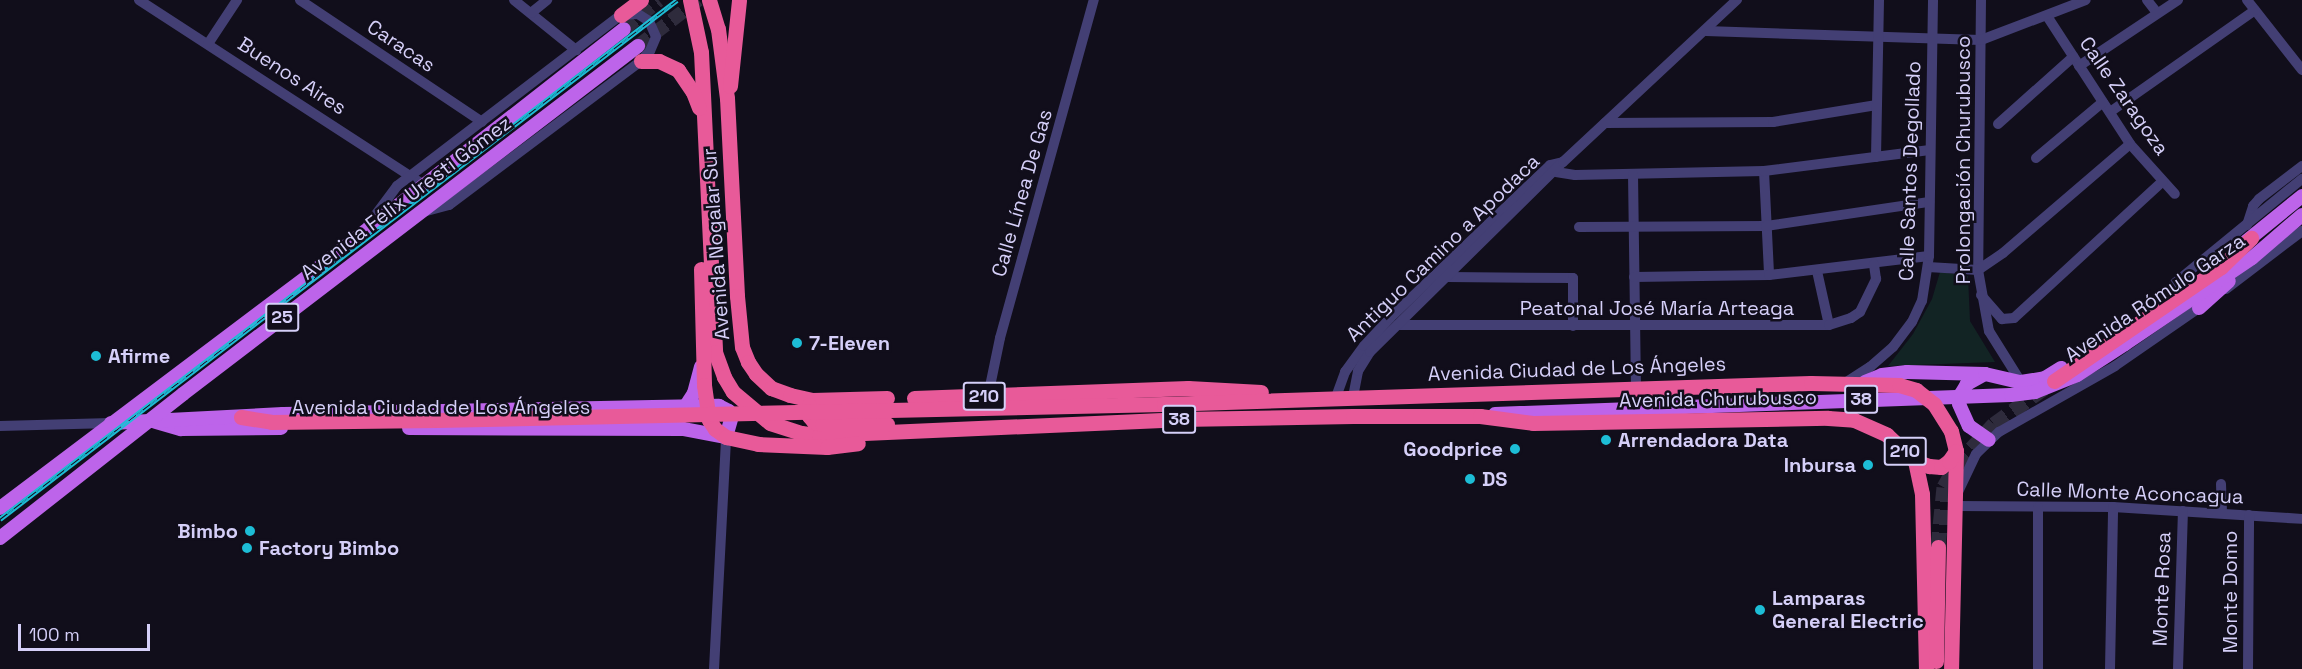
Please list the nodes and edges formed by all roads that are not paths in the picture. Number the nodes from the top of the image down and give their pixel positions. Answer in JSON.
{"nodes":[{"id":1,"x":139,"y":0,"type":"edge"},
{"id":2,"x":237,"y":0,"type":"edge"},
{"id":3,"x":300,"y":0,"type":"edge"},
{"id":4,"x":514,"y":0,"type":"edge"},
{"id":5,"x":547,"y":0,"type":"edge"},
{"id":6,"x":641,"y":0,"type":"edge"},
{"id":7,"x":690,"y":0,"type":"edge"},
{"id":8,"x":709,"y":0,"type":"edge"},
{"id":9,"x":739,"y":0,"type":"edge"},
{"id":10,"x":1094,"y":0,"type":"edge"},
{"id":11,"x":1737,"y":0,"type":"edge"},
{"id":12,"x":1879,"y":0,"type":"edge"},
{"id":13,"x":1933,"y":0,"type":"edge"},
{"id":14,"x":1981,"y":0,"type":"edge"},
{"id":15,"x":2086,"y":0,"type":"edge"},
{"id":16,"x":2147,"y":0,"type":"edge"},
{"id":17,"x":2178,"y":0,"type":"edge"},
{"id":18,"x":2247,"y":0,"type":"edge"},
{"id":19,"x":2255,"y":10,"type":"junction"},
{"id":20,"x":531,"y":14,"type":"junction"},
{"id":21,"x":2157,"y":14,"type":"junction"},
{"id":22,"x":2047,"y":16,"type":"junction"},
{"id":23,"x":622,"y":22,"type":"junction"},
{"id":24,"x":1706,"y":31,"type":"junction"},
{"id":25,"x":1879,"y":37,"type":"junction"},
{"id":26,"x":1932,"y":40,"type":"junction"},
{"id":27,"x":1981,"y":40,"type":"junction"},
{"id":28,"x":208,"y":44,"type":"junction"},
{"id":29,"x":576,"y":50,"type":"junction"},
{"id":30,"x":639,"y":53,"type":"junction"},
{"id":31,"x":2076,"y":62,"type":"junction"},
{"id":32,"x":2302,"y":70,"type":"edge"},
{"id":33,"x":727,"y":98,"type":"junction"},
{"id":34,"x":2103,"y":102,"type":"junction"},
{"id":35,"x":1877,"y":105,"type":"junction"},
{"id":36,"x":2110,"y":112,"type":"junction"},
{"id":37,"x":703,"y":121,"type":"junction"},
{"id":38,"x":482,"y":122,"type":"junction"},
{"id":39,"x":1605,"y":123,"type":"junction"},
{"id":40,"x":1998,"y":124,"type":"dead end"},
{"id":41,"x":2130,"y":144,"type":"junction"},
{"id":42,"x":1930,"y":150,"type":"junction"},
{"id":43,"x":1876,"y":157,"type":"junction"},
{"id":44,"x":2036,"y":158,"type":"dead end"},
{"id":45,"x":1557,"y":166,"type":"junction"},
{"id":46,"x":2302,"y":166,"type":"edge"},
{"id":47,"x":1764,"y":171,"type":"junction"},
{"id":48,"x":412,"y":174,"type":"junction"},
{"id":49,"x":1633,"y":174,"type":"junction"},
{"id":50,"x":2302,"y":179,"type":"edge"},
{"id":51,"x":2163,"y":181,"type":"junction"},
{"id":52,"x":424,"y":185,"type":"junction"},
{"id":53,"x":2175,"y":194,"type":"dead end"},
{"id":54,"x":2302,"y":196,"type":"edge"},
{"id":55,"x":1929,"y":202,"type":"junction"},
{"id":56,"x":2302,"y":215,"type":"edge"},
{"id":57,"x":1766,"y":226,"type":"junction"},
{"id":58,"x":1579,"y":227,"type":"dead end"},
{"id":59,"x":1633,"y":228,"type":"junction"},
{"id":60,"x":2302,"y":231,"type":"edge"},
{"id":61,"x":363,"y":232,"type":"junction"},
{"id":62,"x":2249,"y":232,"type":"junction"},
{"id":63,"x":710,"y":237,"type":"junction"},
{"id":64,"x":2252,"y":258,"type":"junction"},
{"id":65,"x":1929,"y":262,"type":"junction"},
{"id":66,"x":1874,"y":264,"type":"junction"},
{"id":67,"x":1978,"y":270,"type":"junction"},
{"id":68,"x":1817,"y":271,"type":"junction"},
{"id":69,"x":1769,"y":275,"type":"junction"},
{"id":70,"x":1448,"y":277,"type":"junction"},
{"id":71,"x":1634,"y":277,"type":"junction"},
{"id":72,"x":1981,"y":295,"type":"junction"},
{"id":73,"x":2199,"y":308,"type":"junction"},
{"id":74,"x":1398,"y":325,"type":"junction"},
{"id":75,"x":1829,"y":325,"type":"junction"},
{"id":76,"x":1573,"y":326,"type":"junction"},
{"id":77,"x":1635,"y":327,"type":"junction"},
{"id":78,"x":702,"y":361,"type":"junction"},
{"id":79,"x":1985,"y":374,"type":"junction"},
{"id":80,"x":2054,"y":381,"type":"tunnel mouth"},
{"id":81,"x":1845,"y":382,"type":"junction"},
{"id":82,"x":1865,"y":382,"type":"junction"},
{"id":83,"x":2021,"y":382,"type":"junction"},
{"id":84,"x":1636,"y":389,"type":"junction"},
{"id":85,"x":183,"y":394,"type":"junction"},
{"id":86,"x":988,"y":396,"type":"junction"},
{"id":87,"x":1336,"y":397,"type":"junction"},
{"id":88,"x":1353,"y":397,"type":"junction"},
{"id":89,"x":1290,"y":399,"type":"junction"},
{"id":90,"x":812,"y":400,"type":"junction"},
{"id":91,"x":707,"y":406,"type":"junction"},
{"id":92,"x":685,"y":407,"type":"junction"},
{"id":93,"x":1480,"y":416,"type":"junction"},
{"id":94,"x":241,"y":417,"type":"junction"},
{"id":95,"x":197,"y":418,"type":"junction"},
{"id":96,"x":151,"y":422,"type":"junction"},
{"id":97,"x":111,"y":423,"type":"junction"},
{"id":98,"x":0,"y":426,"type":"edge"},
{"id":99,"x":926,"y":430,"type":"junction"},
{"id":100,"x":879,"y":434,"type":"junction"},
{"id":101,"x":726,"y":437,"type":"junction"},
{"id":102,"x":1989,"y":440,"type":"junction"},
{"id":103,"x":1956,"y":451,"type":"junction"},
{"id":104,"x":1915,"y":461,"type":"junction"},
{"id":105,"x":2221,"y":483,"type":"dead end"},
{"id":106,"x":1957,"y":500,"type":"junction"},
{"id":107,"x":2038,"y":507,"type":"junction"},
{"id":108,"x":2113,"y":507,"type":"junction"},
{"id":109,"x":0,"y":508,"type":"edge"},
{"id":110,"x":2183,"y":511,"type":"junction"},
{"id":111,"x":2222,"y":513,"type":"junction"},
{"id":112,"x":2249,"y":515,"type":"junction"},
{"id":113,"x":2302,"y":519,"type":"edge"},
{"id":114,"x":0,"y":538,"type":"edge"},
{"id":115,"x":1938,"y":547,"type":"tunnel mouth"},
{"id":116,"x":1928,"y":667,"type":"edge"},
{"id":117,"x":714,"y":669,"type":"edge"},
{"id":118,"x":1951,"y":669,"type":"edge"},
{"id":119,"x":2038,"y":669,"type":"edge"},
{"id":120,"x":2110,"y":669,"type":"edge"},
{"id":121,"x":2178,"y":669,"type":"edge"},
{"id":122,"x":2248,"y":669,"type":"edge"}],
"edges":[{"from":1,"to":28,"type":"street","name":"Buenos Aires"},
{"from":2,"to":28,"type":"street"},
{"from":3,"to":38,"type":"street","name":"Caracas"},
{"from":4,"to":20,"type":"street"},
{"from":5,"to":20,"type":"street"},
{"from":6,"to":23,"type":"highway"},
{"from":7,"to":37,"type":"highway","name":"Avenida Nogalar Sur"},
{"from":8,"to":33,"type":"highway","name":"Avenida Nogalar Sur","number":"210"},
{"from":9,"to":33,"type":"highway"},
{"from":10,"to":86,"type":"street","name":"Calle Línea De Gas"},
{"from":11,"to":24,"type":"street","name":"Antiguo Camino a Apodaca"},
{"from":12,"to":25,"type":"street","name":"Calle Santos Degollado"},
{"from":13,"to":26,"type":"street","name":"Calle Santos Degollado"},
{"from":14,"to":27,"type":"street","name":"Prolongación Churubusco"},
{"from":15,"to":22,"type":"street"},
{"from":16,"to":21,"type":"street"},
{"from":17,"to":21,"type":"street"},
{"from":18,"to":19,"type":"street"},
{"from":19,"to":32,"type":"street"},
{"from":19,"to":36,"type":"street"},
{"from":20,"to":29,"type":"street"},
{"from":21,"to":31,"type":"street"},
{"from":22,"to":27,"type":"street"},
{"from":22,"to":31,"type":"street","name":"Calle Zaragoza"},
{"from":23,"to":29,"type":"street"},
{"from":23,"to":30,"type":"street"},
{"from":23,"to":52,"type":"main road","name":"Avenida Félix Uresti Gómez","number":"25"},
{"from":24,"to":25,"type":"street"},
{"from":24,"to":39,"type":"street","name":"Antiguo Camino a Apodaca"},
{"from":25,"to":26,"type":"street"},
{"from":25,"to":35,"type":"street","name":"Calle Santos Degollado"},
{"from":26,"to":27,"type":"street"},
{"from":26,"to":42,"type":"street","name":"Calle Santos Degollado"},
{"from":27,"to":67,"type":"street","name":"Prolongación Churubusco"},
{"from":28,"to":48,"type":"street","name":"Buenos Aires"},
{"from":29,"to":38,"type":"street"},
{"from":30,"to":37,"type":"highway"},
{"from":30,"to":85,"type":"main road","name":"Avenida Félix Uresti Gómez","number":"25"},
{"from":31,"to":34,"type":"street","name":"Calle Zaragoza"},
{"from":31,"to":40,"type":"street"},
{"from":33,"to":90,"type":"highway","name":"Avenida Nogalar Sur","number":"210"},
{"from":34,"to":36,"type":"street","name":"Calle Zaragoza"},
{"from":34,"to":44,"type":"street"},
{"from":35,"to":39,"type":"street"},
{"from":35,"to":43,"type":"street","name":"Calle Santos Degollado"},
{"from":36,"to":41,"type":"street","name":"Calle Zaragoza"},
{"from":37,"to":63,"type":"highway","name":"Avenida Nogalar Sur"},
{"from":38,"to":48,"type":"street"},
{"from":39,"to":45,"type":"street","name":"Antiguo Camino a Apodaca"},
{"from":41,"to":51,"type":"street","name":"Calle Zaragoza"},
{"from":41,"to":67,"type":"street"},
{"from":42,"to":43,"type":"street"},
{"from":42,"to":55,"type":"street","name":"Calle Santos Degollado"},
{"from":43,"to":47,"type":"street"},
{"from":45,"to":49,"type":"street"},
{"from":45,"to":70,"type":"street","name":"Antiguo Camino a Apodaca"},
{"from":45,"to":87,"type":"street","name":"Antiguo Camino a Apodaca"},
{"from":46,"to":62,"type":"street"},
{"from":47,"to":49,"type":"street"},
{"from":47,"to":57,"type":"street"},
{"from":48,"to":52,"type":"street","name":"Buenos Aires"},
{"from":48,"to":61,"type":"street"},
{"from":49,"to":59,"type":"street"},
{"from":50,"to":62,"type":"street","name":"Avenida Rómulo Garza"},
{"from":51,"to":53,"type":"street","name":"Calle Zaragoza"},
{"from":51,"to":72,"type":"street"},
{"from":52,"to":61,"type":"main road","name":"Avenida Félix Uresti Gómez","number":"25"},
{"from":54,"to":62,"type":"main road","name":"Avenida Rómulo Garza","number":"38"},
{"from":55,"to":57,"type":"street"},
{"from":55,"to":65,"type":"street","name":"Calle Santos Degollado"},
{"from":56,"to":64,"type":"main road","name":"Avenida Rómulo Garza","number":"38"},
{"from":57,"to":59,"type":"street"},
{"from":57,"to":69,"type":"street"},
{"from":58,"to":59,"type":"street"},
{"from":59,"to":71,"type":"street"},
{"from":60,"to":73,"type":"street","name":"Avenida Rómulo Garza"},
{"from":61,"to":97,"type":"main road","name":"Avenida Félix Uresti Gómez","number":"25"},
{"from":62,"to":80,"type":"highway"},
{"from":62,"to":83,"type":"main road","name":"Avenida Rómulo Garza","number":"38"},
{"from":63,"to":78,"type":"highway"},
{"from":63,"to":100,"type":"highway","name":"Avenida Nogalar Sur"},
{"from":64,"to":73,"type":"main road"},
{"from":64,"to":93,"type":"main road","name":"Avenida Rómulo Garza","number":"38"},
{"from":65,"to":66,"type":"street"},
{"from":65,"to":67,"type":"street"},
{"from":65,"to":81,"type":"street","name":"Calle Santos Degollado"},
{"from":66,"to":68,"type":"street"},
{"from":66,"to":75,"type":"street","name":"Peatonal José María Arteaga"},
{"from":67,"to":72,"type":"street","name":"Prolongación Churubusco"},
{"from":68,"to":69,"type":"street"},
{"from":68,"to":75,"type":"street"},
{"from":69,"to":71,"type":"street"},
{"from":70,"to":74,"type":"street","name":"Antiguo Camino a Apodaca"},
{"from":70,"to":76,"type":"street"},
{"from":71,"to":77,"type":"street"},
{"from":72,"to":83,"type":"street","name":"Prolongación Churubusco"},
{"from":73,"to":102,"type":"street","name":"Avenida Rómulo Garza"},
{"from":74,"to":76,"type":"street","name":"Peatonal José María Arteaga"},
{"from":74,"to":88,"type":"street","name":"Antiguo Camino a Apodaca"},
{"from":75,"to":77,"type":"street","name":"Peatonal José María Arteaga"},
{"from":76,"to":77,"type":"street","name":"Peatonal José María Arteaga"},
{"from":77,"to":84,"type":"street"},
{"from":78,"to":91,"type":"highway"},
{"from":78,"to":92,"type":"main road"},
{"from":79,"to":82,"type":"main road","name":"Avenida Rómulo Garza","number":"38"},
{"from":79,"to":83,"type":"main road","name":"Avenida Rómulo Garza","number":"38"},
{"from":79,"to":102,"type":"main road"},
{"from":81,"to":82,"type":"highway","name":"Avenida Ciudad de Los Ángeles","number":"38"},
{"from":81,"to":84,"type":"highway","name":"Avenida Ciudad de Los Ángeles","number":"38"},
{"from":82,"to":103,"type":"highway","number":"210"},
{"from":84,"to":88,"type":"highway","name":"Avenida Ciudad de Los Ángeles","number":"38"},
{"from":85,"to":95,"type":"main road"},
{"from":85,"to":96,"type":"main road","name":"Avenida Félix Uresti Gómez","number":"25"},
{"from":86,"to":89,"type":"highway","name":"Avenida Nogalar Sur","number":"210"},
{"from":86,"to":90,"type":"highway","name":"Avenida Nogalar Sur","number":"210"},
{"from":87,"to":88,"type":"highway","name":"Avenida Ciudad de Los Ángeles","number":"38"},
{"from":87,"to":89,"type":"highway","name":"Avenida Ciudad de Los Ángeles","number":"38"},
{"from":89,"to":94,"type":"highway","name":"Avenida Ciudad de Los Ángeles"},
{"from":90,"to":99,"type":"highway"},
{"from":91,"to":92,"type":"main road","name":"Avenida Ciudad de Los Ángeles"},
{"from":91,"to":101,"type":"highway"},
{"from":91,"to":101,"type":"main road"},
{"from":92,"to":94,"type":"main road","name":"Avenida Ciudad de Los Ángeles"},
{"from":93,"to":99,"type":"highway","number":"38"},
{"from":93,"to":104,"type":"highway","name":"Avenida Churubusco","number":"210"},
{"from":94,"to":95,"type":"main road","name":"Avenida Ciudad de Los Ángeles"},
{"from":95,"to":96,"type":"main road","name":"Avenida Ciudad de Los Ángeles"},
{"from":96,"to":97,"type":"main road","name":"Avenida Ciudad de Los Ángeles"},
{"from":96,"to":101,"type":"main road","name":"Avenida Ciudad de Los Ángeles"},
{"from":96,"to":114,"type":"main road","name":"Avenida Félix Uresti Gómez","number":"25"},
{"from":97,"to":98,"type":"street","name":"Avenida Ciudad de Los Ángeles"},
{"from":97,"to":109,"type":"main road","name":"Avenida Félix Uresti Gómez","number":"25"},
{"from":99,"to":100,"type":"highway","number":"38"},
{"from":100,"to":101,"type":"highway"},
{"from":101,"to":117,"type":"street"},
{"from":102,"to":106,"type":"street","name":"Avenida Rómulo Garza"},
{"from":103,"to":104,"type":"highway"},
{"from":103,"to":106,"type":"highway","number":"210"},
{"from":104,"to":116,"type":"highway","number":"210"},
{"from":105,"to":111,"type":"street"},
{"from":106,"to":107,"type":"street","name":"Calle Monte Aconcagua"},
{"from":106,"to":118,"type":"highway","number":"210"},
{"from":107,"to":108,"type":"street","name":"Calle Monte Aconcagua"},
{"from":107,"to":119,"type":"street"},
{"from":108,"to":110,"type":"street","name":"Calle Monte Aconcagua"},
{"from":108,"to":120,"type":"street"},
{"from":110,"to":111,"type":"street","name":"Calle Monte Aconcagua"},
{"from":110,"to":121,"type":"street","name":"Monte Rosa"},
{"from":111,"to":112,"type":"street","name":"Calle Monte Aconcagua"},
{"from":112,"to":113,"type":"street","name":"Calle Monte Aconcagua"},
{"from":112,"to":122,"type":"street","name":"Monte Domo"},
{"from":115,"to":116,"type":"highway"}]}
